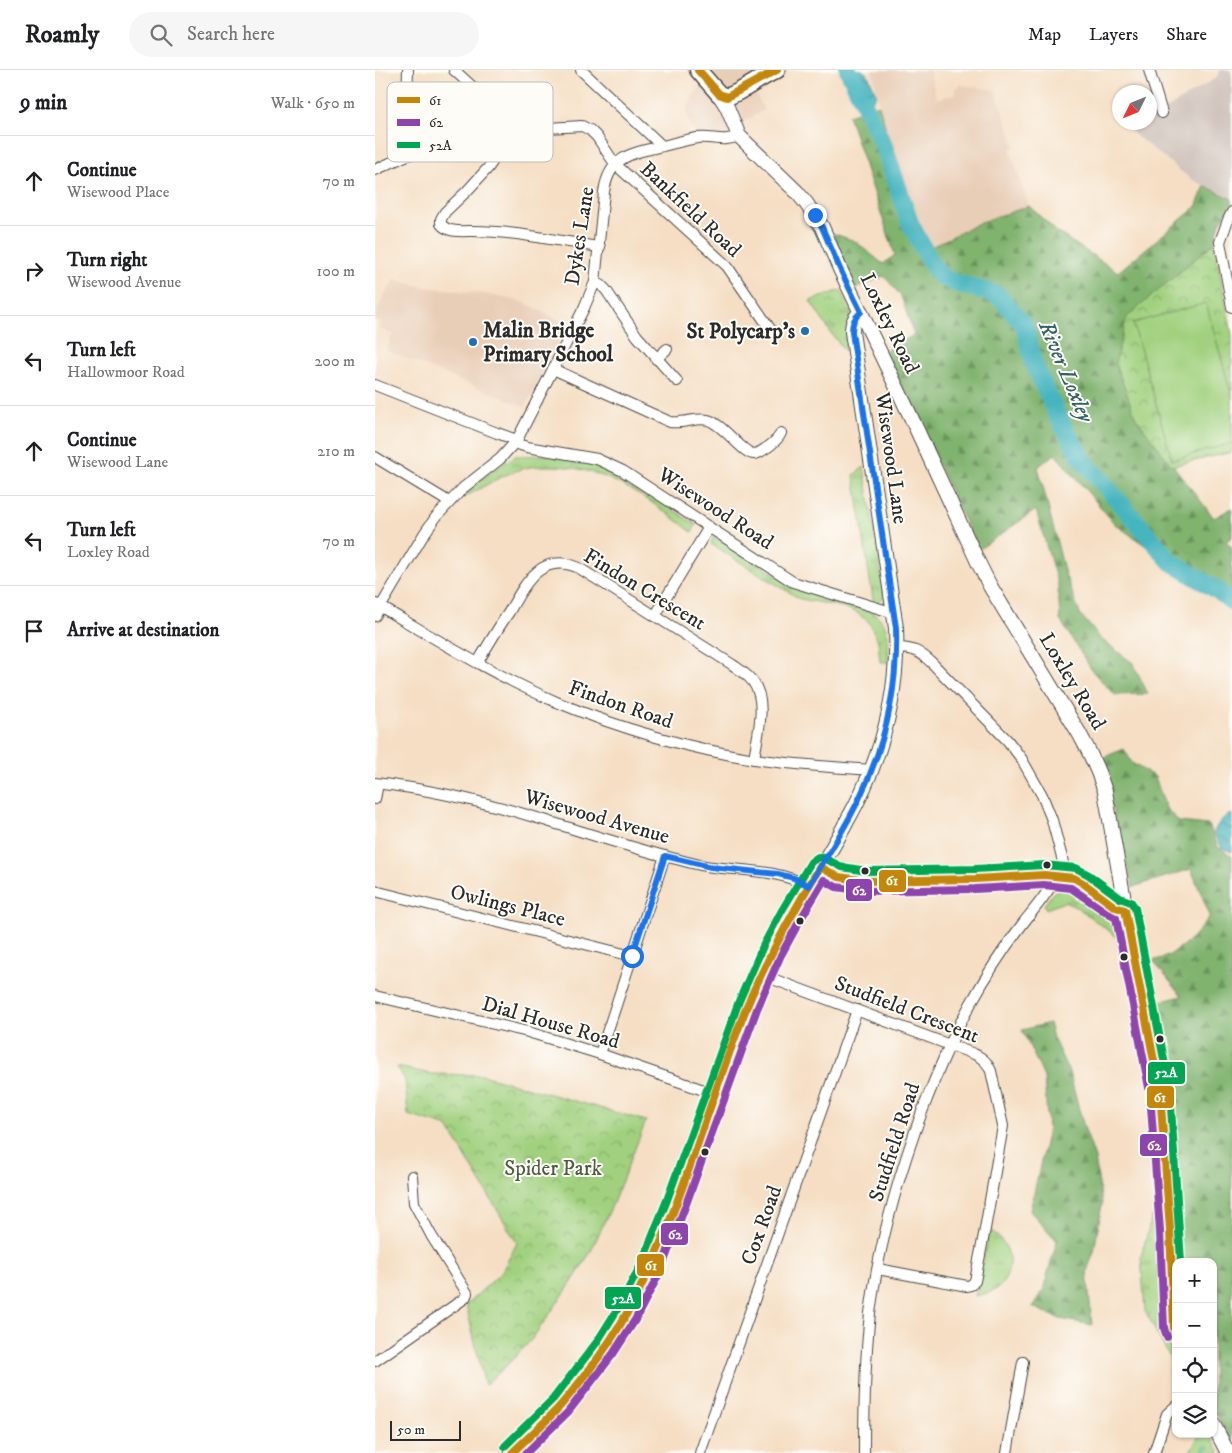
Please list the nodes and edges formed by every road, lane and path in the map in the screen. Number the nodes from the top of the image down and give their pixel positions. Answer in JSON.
{"nodes":[{"id":1,"x":454,"y":70,"type":"edge"},
{"id":2,"x":581,"y":70,"type":"edge"},
{"id":3,"x":698,"y":70,"type":"edge"},
{"id":4,"x":777,"y":70,"type":"edge"},
{"id":5,"x":1149,"y":70,"type":"edge"},
{"id":6,"x":467,"y":82,"type":"edge"},
{"id":7,"x":741,"y":92,"type":"junction"},
{"id":8,"x":719,"y":94,"type":"junction"},
{"id":9,"x":1162,"y":113,"type":"dead end"},
{"id":10,"x":553,"y":128,"type":"edge"},
{"id":11,"x":736,"y":129,"type":"junction"},
{"id":12,"x":662,"y":146,"type":"junction"},
{"id":13,"x":392,"y":162,"type":"edge"},
{"id":14,"x":491,"y":162,"type":"edge"},
{"id":15,"x":615,"y":164,"type":"junction"},
{"id":16,"x":375,"y":170,"type":"edge"},
{"id":17,"x":1232,"y":212,"type":"edge"},
{"id":18,"x":599,"y":247,"type":"junction"},
{"id":19,"x":595,"y":282,"type":"junction"},
{"id":20,"x":1232,"y":307,"type":"edge"},
{"id":21,"x":861,"y":312,"type":"junction"},
{"id":22,"x":773,"y":333,"type":"dead end"},
{"id":23,"x":667,"y":349,"type":"dead end"},
{"id":24,"x":656,"y":358,"type":"junction"},
{"id":25,"x":553,"y":369,"type":"junction"},
{"id":26,"x":677,"y":381,"type":"dead end"},
{"id":27,"x":375,"y":385,"type":"edge"},
{"id":28,"x":781,"y":433,"type":"dead end"},
{"id":29,"x":516,"y":441,"type":"junction"},
{"id":30,"x":375,"y":457,"type":"edge"},
{"id":31,"x":449,"y":502,"type":"junction"},
{"id":32,"x":709,"y":527,"type":"junction"},
{"id":33,"x":377,"y":608,"type":"edge"},
{"id":34,"x":894,"y":613,"type":"junction"},
{"id":35,"x":655,"y":616,"type":"junction"},
{"id":36,"x":897,"y":648,"type":"junction"},
{"id":37,"x":478,"y":662,"type":"junction"},
{"id":38,"x":754,"y":759,"type":"junction"},
{"id":39,"x":871,"y":770,"type":"junction"},
{"id":40,"x":377,"y":783,"type":"edge"},
{"id":41,"x":375,"y":799,"type":"edge"},
{"id":42,"x":665,"y":856,"type":"junction"},
{"id":43,"x":820,"y":866,"type":"junction"},
{"id":44,"x":1060,"y":876,"type":"junction"},
{"id":45,"x":809,"y":886,"type":"junction"},
{"id":46,"x":375,"y":891,"type":"edge"},
{"id":47,"x":1125,"y":910,"type":"junction"},
{"id":48,"x":632,"y":956,"type":"junction"},
{"id":49,"x":762,"y":975,"type":"junction"},
{"id":50,"x":375,"y":996,"type":"edge"},
{"id":51,"x":857,"y":1010,"type":"junction"},
{"id":52,"x":950,"y":1046,"type":"junction"},
{"id":53,"x":600,"y":1054,"type":"junction"},
{"id":54,"x":715,"y":1094,"type":"junction"},
{"id":55,"x":412,"y":1176,"type":"dead end"},
{"id":56,"x":878,"y":1268,"type":"junction"},
{"id":57,"x":1173,"y":1303,"type":"edge"},
{"id":58,"x":375,"y":1361,"type":"edge"},
{"id":59,"x":1023,"y":1362,"type":"dead end"},
{"id":60,"x":1172,"y":1410,"type":"edge"},
{"id":61,"x":1217,"y":1432,"type":"edge"},
{"id":62,"x":512,"y":1453,"type":"edge"},
{"id":63,"x":700,"y":1453,"type":"edge"},
{"id":64,"x":864,"y":1453,"type":"edge"},
{"id":65,"x":1007,"y":1453,"type":"edge"},
{"id":66,"x":1154,"y":1453,"type":"edge"},
{"id":67,"x":1228,"y":1453,"type":"edge"}],
"edges":[{"from":1,"to":6,"type":"street"},
{"from":2,"to":12,"type":"street"},
{"from":3,"to":8,"type":"main road"},
{"from":4,"to":7,"type":"main road"},
{"from":5,"to":9,"type":"street"},
{"from":7,"to":8,"type":"main road"},
{"from":7,"to":11,"type":"main road"},
{"from":8,"to":11,"type":"main road","name":"Loxley Road"},
{"from":10,"to":15,"type":"street","name":"Bankfield Road"},
{"from":11,"to":12,"type":"street","name":"Dykes Lane"},
{"from":11,"to":21,"type":"main road","name":"Loxley Road"},
{"from":12,"to":15,"type":"street","name":"Dykes Lane"},
{"from":13,"to":16,"type":"street","name":"Bankfield Road"},
{"from":14,"to":18,"type":"street"},
{"from":15,"to":18,"type":"street","name":"Dykes Lane"},
{"from":15,"to":22,"type":"street","name":"Bankfield Road"},
{"from":17,"to":20,"type":"street"},
{"from":18,"to":19,"type":"street","name":"Dykes Lane"},
{"from":19,"to":24,"type":"street"},
{"from":19,"to":25,"type":"street","name":"Dykes Lane"},
{"from":21,"to":34,"type":"main road","name":"Wisewood Lane"},
{"from":21,"to":47,"type":"main road","name":"Loxley Road"},
{"from":23,"to":24,"type":"street"},
{"from":24,"to":26,"type":"street"},
{"from":25,"to":28,"type":"street"},
{"from":25,"to":29,"type":"street","name":"Dykes Lane"},
{"from":27,"to":29,"type":"street","name":"Wisewood Road"},
{"from":29,"to":31,"type":"street","name":"Dykes Lane"},
{"from":29,"to":32,"type":"street","name":"Wisewood Road"},
{"from":30,"to":31,"type":"street"},
{"from":31,"to":33,"type":"street","name":"Dykes Lane"},
{"from":32,"to":34,"type":"street","name":"Wisewood Road"},
{"from":32,"to":35,"type":"street"},
{"from":33,"to":37,"type":"street","name":"Findon Road"},
{"from":34,"to":36,"type":"main road","name":"Wisewood Lane"},
{"from":35,"to":37,"type":"street","name":"Findon Crescent"},
{"from":35,"to":38,"type":"street","name":"Findon Crescent"},
{"from":36,"to":39,"type":"main road","name":"Wisewood Lane"},
{"from":36,"to":44,"type":"street"},
{"from":37,"to":38,"type":"street","name":"Findon Road"},
{"from":38,"to":39,"type":"street","name":"Findon Road"},
{"from":39,"to":43,"type":"main road","name":"Wisewood Lane"},
{"from":40,"to":41,"type":"street"},
{"from":40,"to":42,"type":"street","name":"Wisewood Avenue"},
{"from":42,"to":45,"type":"street","name":"Wisewood Avenue"},
{"from":42,"to":48,"type":"street"},
{"from":43,"to":44,"type":"street"},
{"from":43,"to":45,"type":"main road","name":"Wisewood Lane"},
{"from":44,"to":47,"type":"street"},
{"from":44,"to":52,"type":"street","name":"Studfield Road"},
{"from":45,"to":49,"type":"main road","name":"Wisewood Lane"},
{"from":46,"to":48,"type":"street","name":"Owlings Place"},
{"from":47,"to":57,"type":"main road","name":"Loxley Road"},
{"from":48,"to":53,"type":"street"},
{"from":49,"to":51,"type":"street","name":"Studfield Crescent"},
{"from":49,"to":54,"type":"main road","name":"Wisewood Lane"},
{"from":50,"to":53,"type":"street","name":"Dial House Road"},
{"from":51,"to":52,"type":"street","name":"Studfield Crescent"},
{"from":51,"to":63,"type":"street","name":"Cox Road"},
{"from":52,"to":56,"type":"street","name":"Studfield Road"},
{"from":52,"to":56,"type":"street","name":"Studfield Crescent"},
{"from":53,"to":54,"type":"street","name":"Dial House Road"},
{"from":54,"to":62,"type":"main road","name":"Wisewood Lane"},
{"from":55,"to":58,"type":"street"},
{"from":56,"to":64,"type":"street","name":"Studfield Road"},
{"from":59,"to":65,"type":"street"},
{"from":60,"to":66,"type":"street"},
{"from":61,"to":67,"type":"main road"}]}
